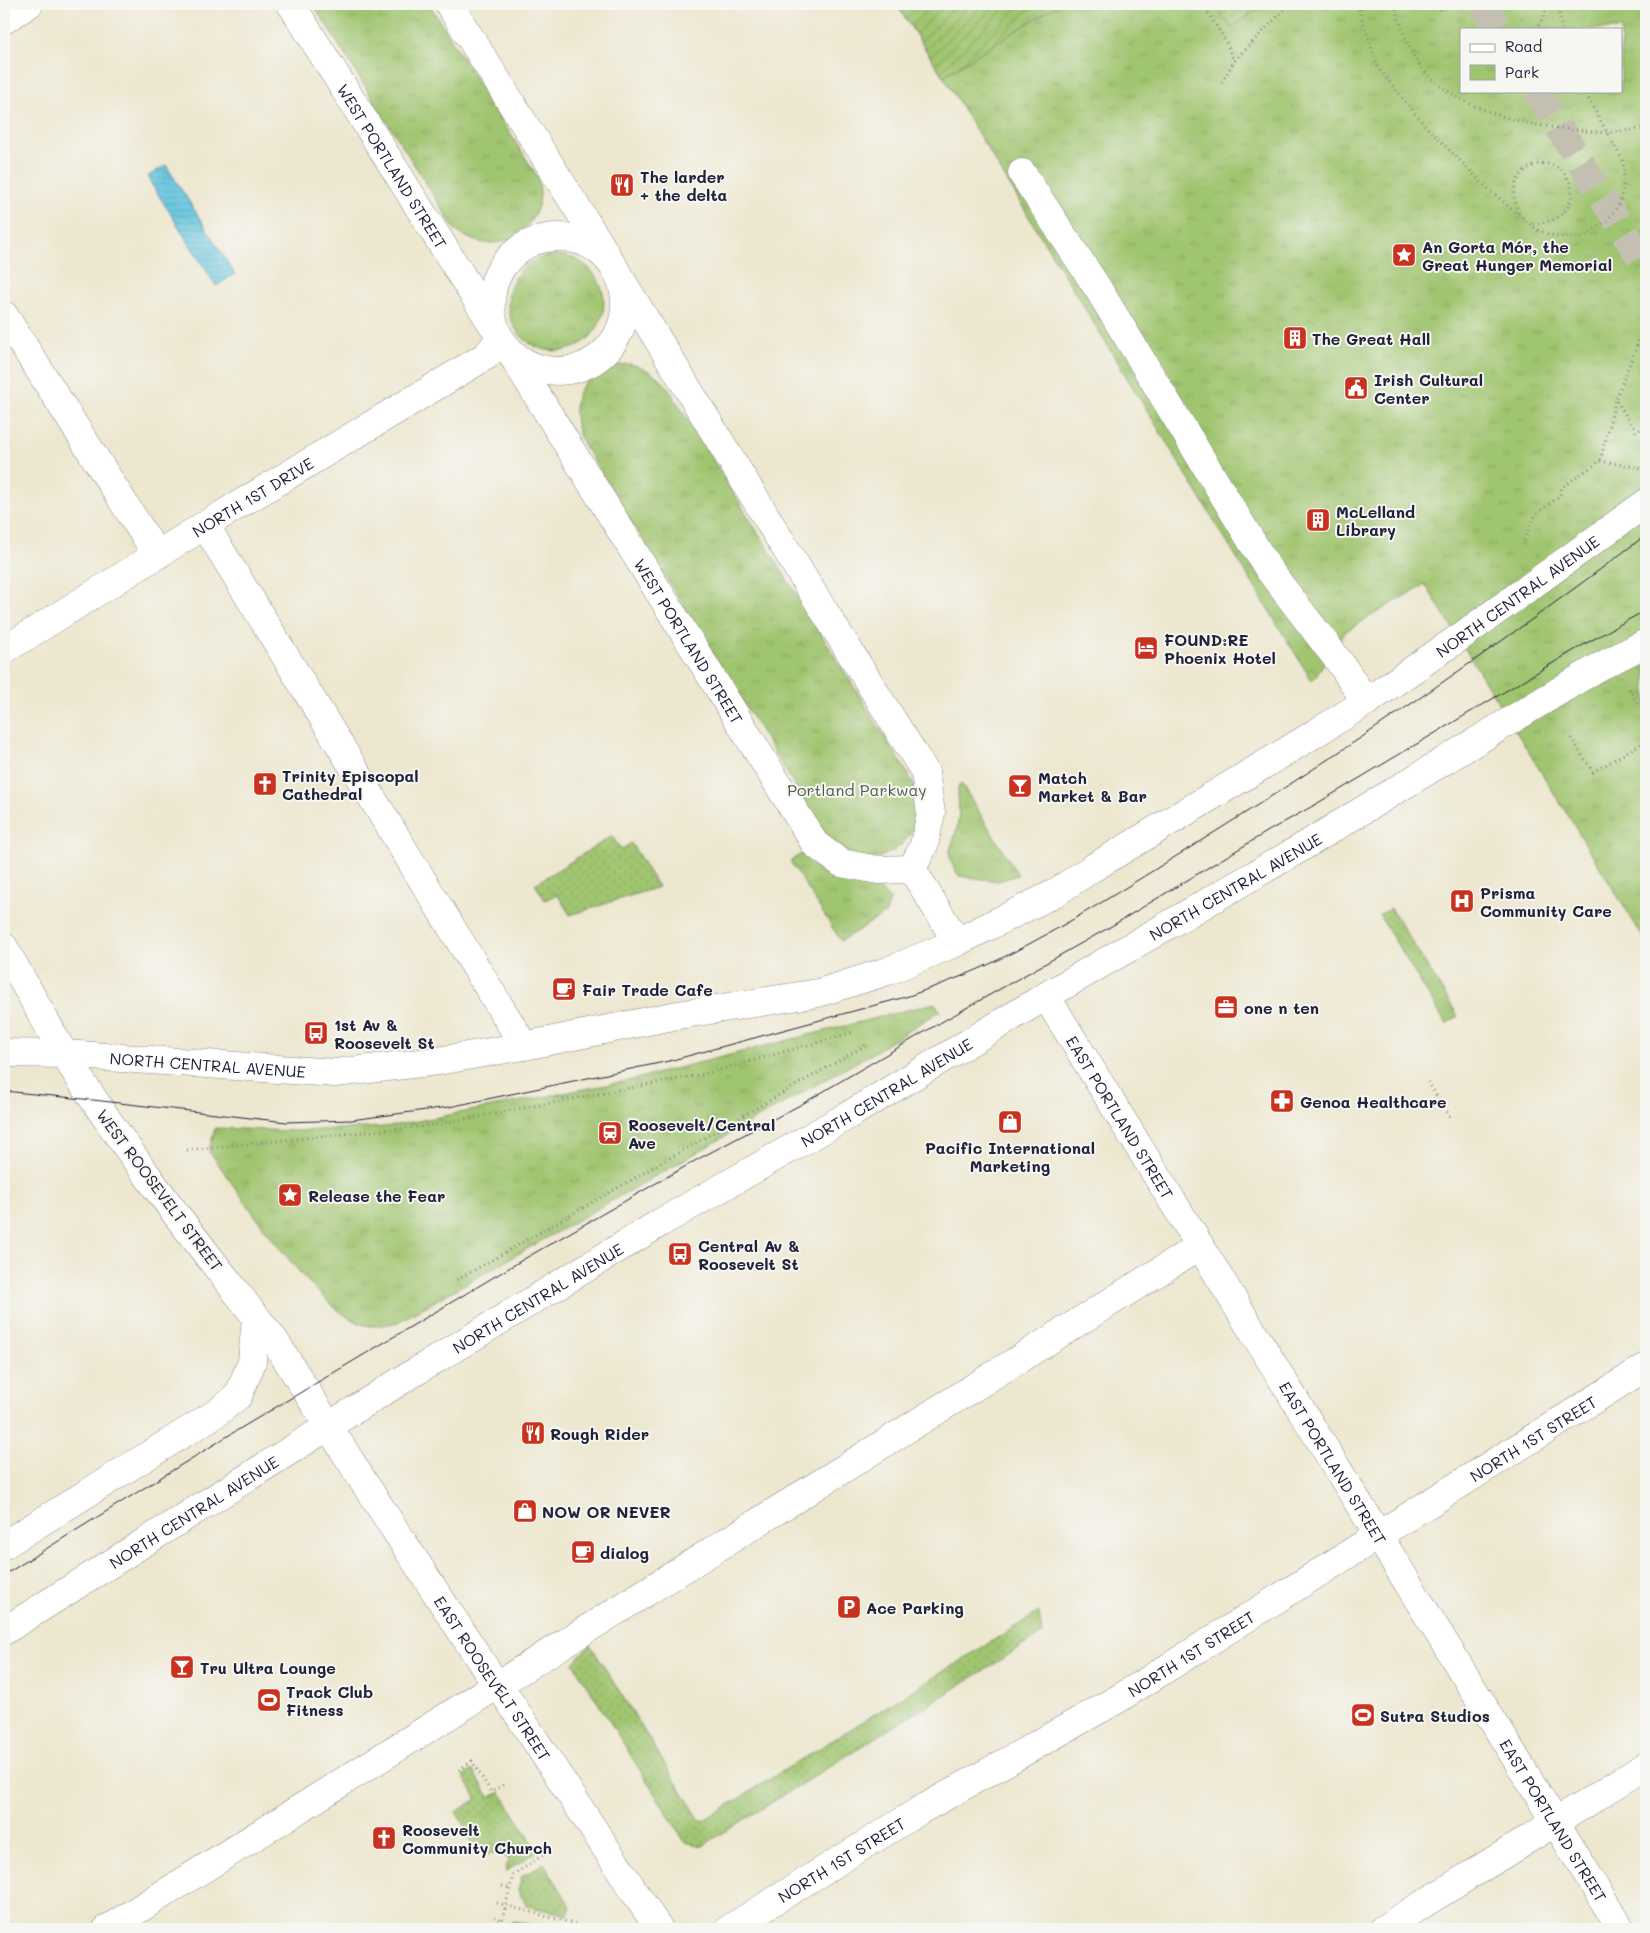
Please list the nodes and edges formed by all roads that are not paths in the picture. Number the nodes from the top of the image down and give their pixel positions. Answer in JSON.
{"nodes":[{"id":1,"x":29,"y":4,"type":"edge"},
{"id":2,"x":291,"y":4,"type":"edge"},
{"id":3,"x":449,"y":4,"type":"edge"},
{"id":4,"x":4,"y":20,"type":"edge"},
{"id":5,"x":1022,"y":173,"type":"dead end"},
{"id":6,"x":615,"y":269,"type":"junction"},
{"id":7,"x":4,"y":315,"type":"edge"},
{"id":8,"x":501,"y":339,"type":"junction"},
{"id":9,"x":1646,"y":503,"type":"edge"},
{"id":10,"x":205,"y":525,"type":"junction"},
{"id":11,"x":157,"y":555,"type":"junction"},
{"id":12,"x":1646,"y":643,"type":"edge"},
{"id":13,"x":4,"y":650,"type":"edge"},
{"id":14,"x":1366,"y":702,"type":"junction"},
{"id":15,"x":912,"y":869,"type":"junction"},
{"id":16,"x":957,"y":942,"type":"junction"},
{"id":17,"x":4,"y":947,"type":"edge"},
{"id":18,"x":1046,"y":996,"type":"junction"},
{"id":19,"x":524,"y":1046,"type":"junction"},
{"id":20,"x":64,"y":1054,"type":"junction"},
{"id":21,"x":8,"y":1056,"type":"edge"},
{"id":22,"x":1200,"y":1246,"type":"junction"},
{"id":23,"x":256,"y":1317,"type":"junction"},
{"id":24,"x":1646,"y":1367,"type":"edge"},
{"id":25,"x":328,"y":1426,"type":"junction"},
{"id":26,"x":1378,"y":1535,"type":"junction"},
{"id":27,"x":4,"y":1545,"type":"edge"},
{"id":28,"x":4,"y":1631,"type":"edge"},
{"id":29,"x":497,"y":1686,"type":"junction"},
{"id":30,"x":1646,"y":1766,"type":"edge"},
{"id":31,"x":1555,"y":1823,"type":"junction"},
{"id":32,"x":107,"y":1929,"type":"edge"},
{"id":33,"x":659,"y":1929,"type":"edge"},
{"id":34,"x":729,"y":1929,"type":"edge"},
{"id":35,"x":1384,"y":1929,"type":"edge"},
{"id":36,"x":1621,"y":1929,"type":"edge"}],
"edges":[{"from":1,"to":4,"type":"street"},
{"from":2,"to":8,"type":"street","name":"WEST PORTLAND STREET"},
{"from":3,"to":6,"type":"street","name":"WEST PORTLAND STREET"},
{"from":5,"to":14,"type":"street"},
{"from":6,"to":8,"type":"street","name":"WEST PORTLAND STREET"},
{"from":6,"to":8,"type":"street","name":"WEST PORTLAND STREET"},
{"from":6,"to":15,"type":"street","name":"WEST PORTLAND STREET"},
{"from":7,"to":11,"type":"street"},
{"from":8,"to":10,"type":"street","name":"NORTH 1ST DRIVE"},
{"from":8,"to":15,"type":"street","name":"WEST PORTLAND STREET"},
{"from":9,"to":14,"type":"street","name":"NORTH CENTRAL AVENUE"},
{"from":10,"to":11,"type":"street","name":"NORTH 1ST DRIVE"},
{"from":10,"to":19,"type":"street"},
{"from":11,"to":13,"type":"street","name":"NORTH 1ST DRIVE"},
{"from":12,"to":18,"type":"street","name":"NORTH CENTRAL AVENUE"},
{"from":14,"to":16,"type":"street","name":"NORTH CENTRAL AVENUE"},
{"from":15,"to":16,"type":"street"},
{"from":16,"to":19,"type":"street","name":"NORTH CENTRAL AVENUE"},
{"from":17,"to":20,"type":"street","name":"WEST ROOSEVELT STREET"},
{"from":18,"to":22,"type":"street","name":"EAST PORTLAND STREET"},
{"from":18,"to":25,"type":"street","name":"NORTH CENTRAL AVENUE"},
{"from":19,"to":20,"type":"street","name":"NORTH CENTRAL AVENUE"},
{"from":20,"to":21,"type":"street","name":"NORTH CENTRAL AVENUE"},
{"from":20,"to":23,"type":"street","name":"WEST ROOSEVELT STREET"},
{"from":22,"to":26,"type":"street","name":"EAST PORTLAND STREET"},
{"from":22,"to":29,"type":"street"},
{"from":23,"to":25,"type":"street","name":"WEST ROOSEVELT STREET"},
{"from":23,"to":27,"type":"street"},
{"from":24,"to":26,"type":"street","name":"NORTH 1ST STREET"},
{"from":25,"to":28,"type":"street","name":"NORTH CENTRAL AVENUE"},
{"from":25,"to":29,"type":"street","name":"EAST ROOSEVELT STREET"},
{"from":26,"to":31,"type":"street","name":"EAST PORTLAND STREET"},
{"from":26,"to":34,"type":"street","name":"NORTH 1ST STREET"},
{"from":29,"to":32,"type":"street"},
{"from":29,"to":33,"type":"street","name":"EAST ROOSEVELT STREET"},
{"from":30,"to":31,"type":"street"},
{"from":31,"to":35,"type":"street"},
{"from":31,"to":36,"type":"street","name":"EAST PORTLAND STREET"}]}
